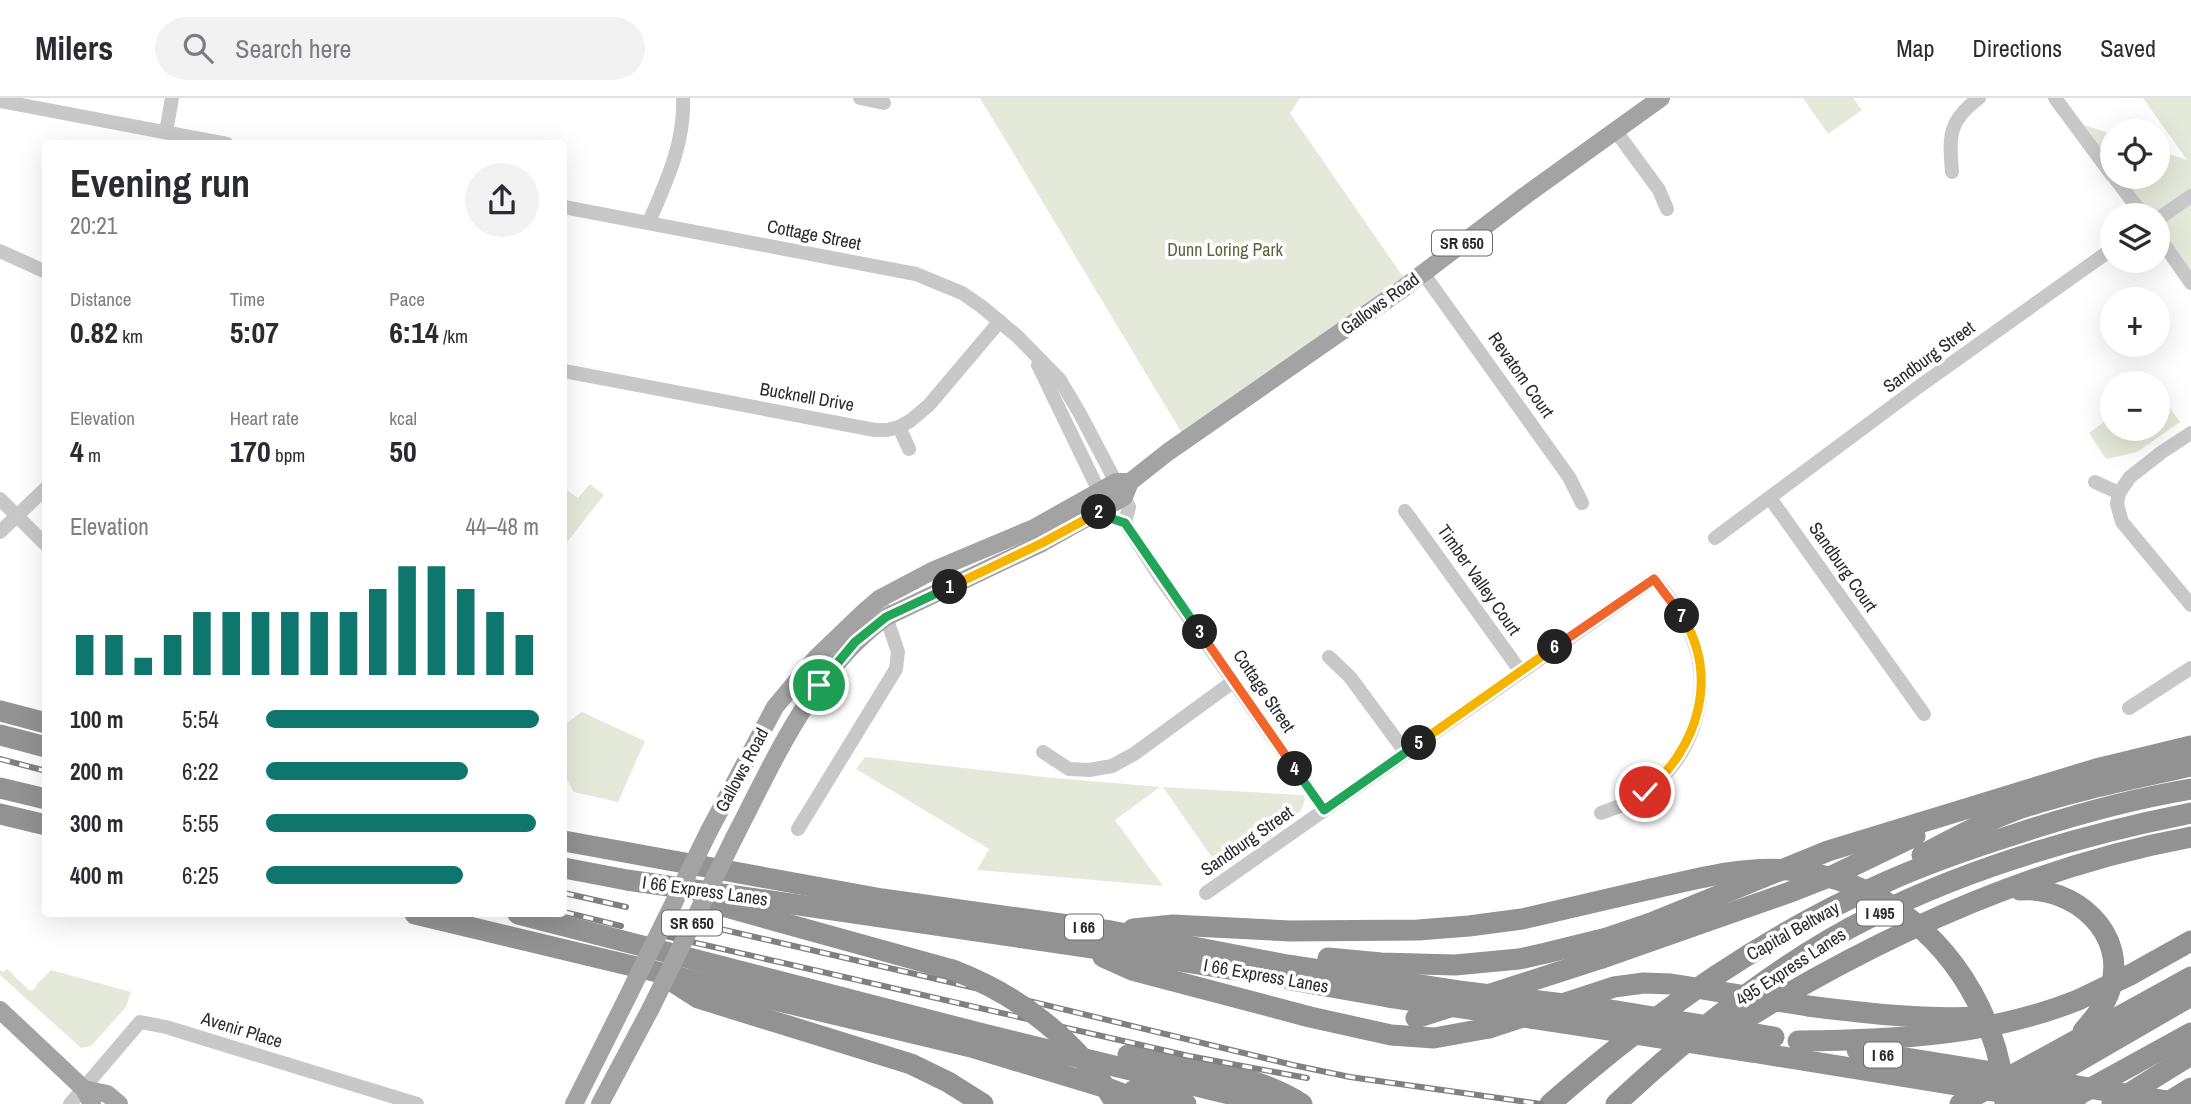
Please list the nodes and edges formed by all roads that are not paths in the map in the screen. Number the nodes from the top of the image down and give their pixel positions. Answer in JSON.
{"nodes":[{"id":1,"x":172,"y":98,"type":"edge"},
{"id":2,"x":683,"y":98,"type":"edge"},
{"id":3,"x":860,"y":98,"type":"edge"},
{"id":4,"x":1661,"y":98,"type":"edge"},
{"id":5,"x":1979,"y":98,"type":"edge"},
{"id":6,"x":2055,"y":98,"type":"edge"},
{"id":7,"x":0,"y":101,"type":"edge"},
{"id":8,"x":884,"y":103,"type":"dead end"},
{"id":9,"x":1615,"y":130,"type":"junction"},
{"id":10,"x":166,"y":132,"type":"junction"},
{"id":11,"x":207,"y":140,"type":"edge"},
{"id":12,"x":2100,"y":159,"type":"edge"},
{"id":13,"x":1952,"y":172,"type":"dead end"},
{"id":14,"x":2123,"y":189,"type":"edge"},
{"id":15,"x":2191,"y":196,"type":"edge"},
{"id":16,"x":2134,"y":203,"type":"edge"},
{"id":17,"x":567,"y":207,"type":"edge"},
{"id":18,"x":1667,"y":209,"type":"dead end"},
{"id":19,"x":2170,"y":211,"type":"edge"},
{"id":20,"x":649,"y":222,"type":"junction"},
{"id":21,"x":0,"y":251,"type":"edge"},
{"id":22,"x":2170,"y":253,"type":"edge"},
{"id":23,"x":2100,"y":258,"type":"edge"},
{"id":24,"x":42,"y":270,"type":"edge"},
{"id":25,"x":1423,"y":273,"type":"junction"},
{"id":26,"x":2191,"y":283,"type":"edge"},
{"id":27,"x":1000,"y":321,"type":"junction"},
{"id":28,"x":1033,"y":354,"type":"junction"},
{"id":29,"x":567,"y":372,"type":"edge"},
{"id":30,"x":900,"y":427,"type":"junction"},
{"id":31,"x":2191,"y":433,"type":"edge"},
{"id":32,"x":909,"y":449,"type":"dead end"},
{"id":33,"x":2095,"y":482,"type":"dead end"},
{"id":34,"x":1123,"y":487,"type":"junction"},
{"id":35,"x":42,"y":492,"type":"edge"},
{"id":36,"x":2119,"y":493,"type":"junction"},
{"id":37,"x":1770,"y":498,"type":"junction"},
{"id":38,"x":0,"y":499,"type":"edge"},
{"id":39,"x":1103,"y":500,"type":"junction"},
{"id":40,"x":1582,"y":503,"type":"dead end"},
{"id":41,"x":1405,"y":511,"type":"dead end"},
{"id":42,"x":16,"y":517,"type":"junction"},
{"id":43,"x":1125,"y":523,"type":"junction"},
{"id":44,"x":0,"y":532,"type":"edge"},
{"id":45,"x":1715,"y":538,"type":"dead end"},
{"id":46,"x":42,"y":541,"type":"edge"},
{"id":47,"x":2191,"y":605,"type":"edge"},
{"id":48,"x":883,"y":608,"type":"junction"},
{"id":49,"x":1329,"y":657,"type":"dead end"},
{"id":50,"x":2191,"y":668,"type":"edge"},
{"id":51,"x":1521,"y":672,"type":"junction"},
{"id":52,"x":1234,"y":681,"type":"junction"},
{"id":53,"x":2129,"y":708,"type":"dead end"},
{"id":54,"x":0,"y":711,"type":"edge"},
{"id":55,"x":1924,"y":714,"type":"dead end"},
{"id":56,"x":42,"y":722,"type":"edge"},
{"id":57,"x":0,"y":736,"type":"edge"},
{"id":58,"x":42,"y":746,"type":"edge"},
{"id":59,"x":2191,"y":746,"type":"edge"},
{"id":60,"x":1043,"y":752,"type":"dead end"},
{"id":61,"x":1406,"y":753,"type":"junction"},
{"id":62,"x":2191,"y":766,"type":"edge"},
{"id":63,"x":0,"y":787,"type":"edge"},
{"id":64,"x":2191,"y":789,"type":"edge"},
{"id":65,"x":42,"y":798,"type":"edge"},
{"id":66,"x":1990,"y":802,"type":"junction"},
{"id":67,"x":1324,"y":810,"type":"junction"},
{"id":68,"x":1601,"y":813,"type":"dead end"},
{"id":69,"x":2191,"y":813,"type":"edge"},
{"id":70,"x":0,"y":814,"type":"edge"},
{"id":71,"x":42,"y":824,"type":"edge"},
{"id":72,"x":798,"y":829,"type":"dead end"},
{"id":73,"x":2191,"y":838,"type":"edge"},
{"id":74,"x":567,"y":842,"type":"edge"},
{"id":75,"x":567,"y":869,"type":"edge"},
{"id":76,"x":627,"y":880,"type":"junction"},
{"id":77,"x":1206,"y":893,"type":"dead end"},
{"id":78,"x":1997,"y":894,"type":"junction"},
{"id":79,"x":428,"y":917,"type":"edge"},
{"id":80,"x":531,"y":917,"type":"edge"},
{"id":81,"x":1807,"y":921,"type":"junction"},
{"id":82,"x":1111,"y":931,"type":"junction"},
{"id":83,"x":2191,"y":942,"type":"edge"},
{"id":84,"x":1075,"y":946,"type":"junction"},
{"id":85,"x":1247,"y":958,"type":"junction"},
{"id":86,"x":653,"y":970,"type":"junction"},
{"id":87,"x":2191,"y":977,"type":"edge"},
{"id":88,"x":781,"y":983,"type":"junction"},
{"id":89,"x":2191,"y":996,"type":"edge"},
{"id":90,"x":2074,"y":1002,"type":"junction"},
{"id":91,"x":0,"y":1010,"type":"edge"},
{"id":92,"x":1310,"y":1017,"type":"junction"},
{"id":93,"x":2191,"y":1033,"type":"edge"},
{"id":94,"x":1798,"y":1041,"type":"junction"},
{"id":95,"x":2068,"y":1042,"type":"junction"},
{"id":96,"x":2191,"y":1055,"type":"edge"},
{"id":97,"x":1063,"y":1075,"type":"junction"},
{"id":98,"x":2191,"y":1088,"type":"edge"},
{"id":99,"x":1964,"y":1096,"type":"edge"},
{"id":100,"x":88,"y":1097,"type":"edge"},
{"id":101,"x":70,"y":1104,"type":"edge"},
{"id":102,"x":119,"y":1104,"type":"edge"},
{"id":103,"x":416,"y":1104,"type":"edge"},
{"id":104,"x":573,"y":1104,"type":"edge"},
{"id":105,"x":600,"y":1104,"type":"edge"},
{"id":106,"x":983,"y":1104,"type":"edge"},
{"id":107,"x":1116,"y":1104,"type":"edge"},
{"id":108,"x":1148,"y":1104,"type":"edge"},
{"id":109,"x":1186,"y":1104,"type":"edge"},
{"id":110,"x":1270,"y":1104,"type":"edge"},
{"id":111,"x":1302,"y":1104,"type":"edge"},
{"id":112,"x":1550,"y":1104,"type":"edge"},
{"id":113,"x":1616,"y":1104,"type":"edge"},
{"id":114,"x":1622,"y":1104,"type":"edge"},
{"id":115,"x":2005,"y":1104,"type":"edge"},
{"id":116,"x":2053,"y":1104,"type":"edge"},
{"id":117,"x":2063,"y":1104,"type":"edge"},
{"id":118,"x":2075,"y":1104,"type":"edge"},
{"id":119,"x":2112,"y":1104,"type":"edge"},
{"id":120,"x":2165,"y":1104,"type":"edge"},
{"id":121,"x":2185,"y":1104,"type":"edge"}],
"edges":[{"from":1,"to":10,"type":"street"},
{"from":2,"to":20,"type":"street"},
{"from":3,"to":8,"type":"street"},
{"from":4,"to":9,"type":"main road","name":"Gallows Road","number":"SR 650"},
{"from":5,"to":13,"type":"street"},
{"from":6,"to":12,"type":"street"},
{"from":7,"to":10,"type":"street"},
{"from":9,"to":18,"type":"street"},
{"from":9,"to":25,"type":"main road","name":"Gallows Road","number":"SR 650"},
{"from":10,"to":11,"type":"street"},
{"from":14,"to":16,"type":"street"},
{"from":15,"to":19,"type":"street"},
{"from":17,"to":20,"type":"street","name":"Cottage Street"},
{"from":20,"to":27,"type":"street","name":"Cottage Street"},
{"from":21,"to":24,"type":"street"},
{"from":22,"to":26,"type":"street"},
{"from":23,"to":37,"type":"street","name":"Sandburg Street"},
{"from":25,"to":34,"type":"main road","name":"Gallows Road","number":"SR 650"},
{"from":25,"to":40,"type":"street","name":"Revatom Court"},
{"from":27,"to":28,"type":"street","name":"Cottage Street"},
{"from":27,"to":30,"type":"street"},
{"from":28,"to":34,"type":"street","name":"Cottage Street"},
{"from":28,"to":39,"type":"street","name":"Cottage Street"},
{"from":29,"to":30,"type":"street","name":"Bucknell Drive"},
{"from":30,"to":32,"type":"street"},
{"from":31,"to":36,"type":"street"},
{"from":33,"to":36,"type":"street"},
{"from":34,"to":39,"type":"main road","name":"Gallows Road","number":"SR 650"},
{"from":34,"to":43,"type":"street","name":"Cottage Street"},
{"from":35,"to":42,"type":"street"},
{"from":36,"to":47,"type":"street"},
{"from":37,"to":45,"type":"street"},
{"from":37,"to":55,"type":"street","name":"Sandburg Court"},
{"from":38,"to":42,"type":"street"},
{"from":39,"to":43,"type":"street","name":"Cottage Street"},
{"from":39,"to":48,"type":"main road","name":"Gallows Road","number":"SR 650"},
{"from":41,"to":51,"type":"street","name":"Timber Valley Court"},
{"from":42,"to":44,"type":"street"},
{"from":42,"to":46,"type":"street"},
{"from":43,"to":52,"type":"street","name":"Cottage Street"},
{"from":48,"to":72,"type":"street"},
{"from":48,"to":104,"type":"main road","name":"Gallows Road","number":"SR 650","bridge":true},
{"from":48,"to":105,"type":"main road","name":"Gallows Road","number":"SR 650","bridge":true},
{"from":49,"to":61,"type":"street"},
{"from":50,"to":53,"type":"street"},
{"from":51,"to":61,"type":"street","name":"Sandburg Street"},
{"from":51,"to":68,"type":"street","name":"Sandburg Street"},
{"from":52,"to":60,"type":"street"},
{"from":52,"to":67,"type":"street","name":"Cottage Street"},
{"from":54,"to":56,"type":"highway"},
{"from":57,"to":58,"type":"highway"},
{"from":59,"to":66,"type":"highway"},
{"from":61,"to":67,"type":"street","name":"Sandburg Street"},
{"from":62,"to":81,"type":"highway"},
{"from":63,"to":65,"type":"highway"},
{"from":64,"to":81,"type":"highway","name":"Capital Beltway","number":"I 495"},
{"from":66,"to":85,"type":"highway"},
{"from":66,"to":92,"type":"highway","bridge":true},
{"from":67,"to":77,"type":"street","name":"Sandburg Street"},
{"from":69,"to":113,"type":"highway","name":"495 Express Lanes","number":"I 495"},
{"from":70,"to":71,"type":"highway"},
{"from":73,"to":78,"type":"highway"},
{"from":74,"to":82,"type":"highway","number":"I 66"},
{"from":75,"to":76,"type":"highway","name":"I 66 Express Lanes"},
{"from":76,"to":84,"type":"highway","name":"I 66 Express Lanes"},
{"from":76,"to":107,"type":"highway","bridge":true},
{"from":78,"to":95,"type":"highway"},
{"from":78,"to":114,"type":"highway"},
{"from":79,"to":86,"type":"highway"},
{"from":80,"to":88,"type":"highway"},
{"from":81,"to":112,"type":"highway","name":"Capital Beltway","number":"I 495"},
{"from":82,"to":85,"type":"highway","number":"I 66"},
{"from":82,"to":115,"type":"highway","bridge":true},
{"from":83,"to":90,"type":"highway","bridge":true},
{"from":84,"to":92,"type":"highway"},
{"from":84,"to":99,"type":"highway","name":"I 66 Express Lanes","bridge":true},
{"from":85,"to":94,"type":"highway","number":"I 66","bridge":true},
{"from":86,"to":97,"type":"highway"},
{"from":86,"to":106,"type":"highway"},
{"from":87,"to":95,"type":"highway"},
{"from":88,"to":110,"type":"highway"},
{"from":88,"to":111,"type":"highway"},
{"from":89,"to":115,"type":"highway"},
{"from":90,"to":92,"type":"highway","bridge":true},
{"from":90,"to":94,"type":"highway"},
{"from":91,"to":100,"type":"main road"},
{"from":93,"to":117,"type":"highway"},
{"from":94,"to":121,"type":"highway","number":"I 66","bridge":true},
{"from":95,"to":99,"type":"highway"},
{"from":96,"to":119,"type":"highway"},
{"from":97,"to":108,"type":"highway"},
{"from":97,"to":109,"type":"highway"},
{"from":98,"to":120,"type":"highway"},
{"from":99,"to":116,"type":"highway","bridge":true},
{"from":99,"to":118,"type":"highway","bridge":true},
{"from":100,"to":101,"type":"street"},
{"from":100,"to":102,"type":"main road"},
{"from":100,"to":103,"type":"street","name":"Avenir Place"}]}
